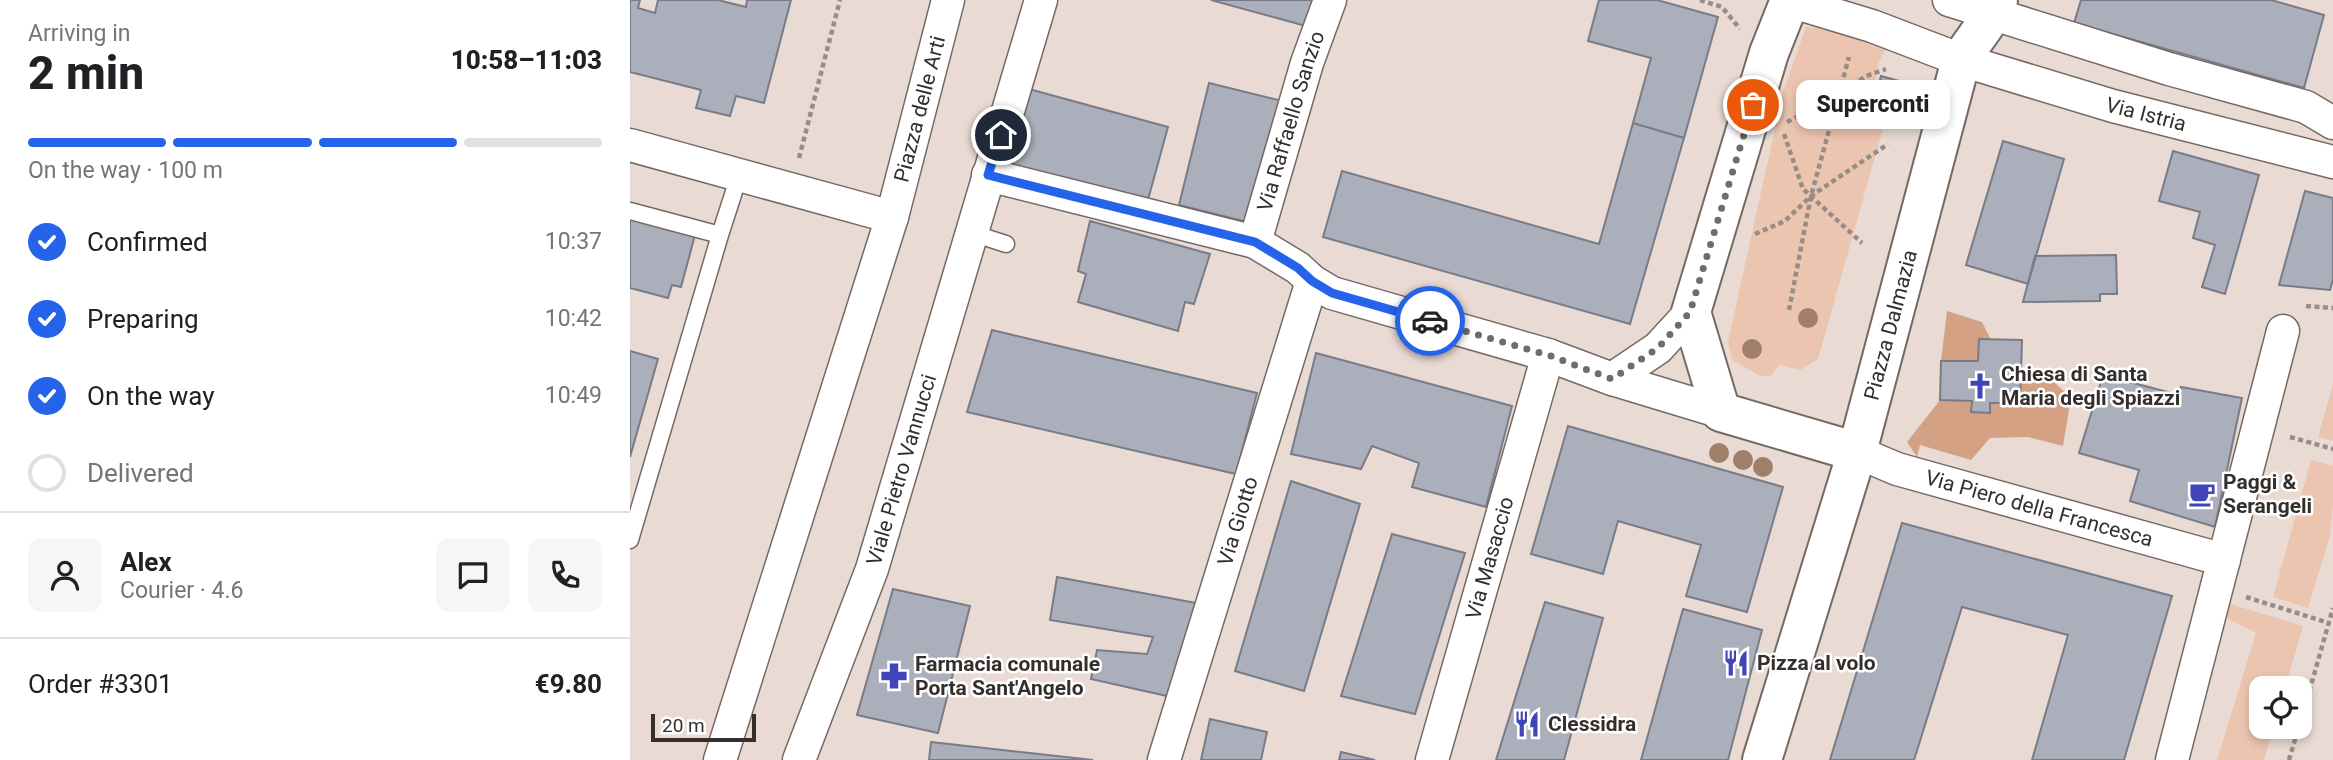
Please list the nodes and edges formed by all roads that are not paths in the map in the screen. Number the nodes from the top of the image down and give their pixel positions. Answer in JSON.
{"nodes":[{"id":1,"x":948,"y":0,"type":"edge"},
{"id":2,"x":1041,"y":0,"type":"edge"},
{"id":3,"x":1330,"y":0,"type":"edge"},
{"id":4,"x":1789,"y":0,"type":"edge"},
{"id":5,"x":1949,"y":0,"type":"edge"},
{"id":6,"x":1995,"y":8,"type":"edge"},
{"id":7,"x":1961,"y":60,"type":"junction"},
{"id":8,"x":2333,"y":123,"type":"edge"},
{"id":9,"x":630,"y":145,"type":"edge"},
{"id":10,"x":2333,"y":162,"type":"edge"},
{"id":11,"x":988,"y":175,"type":"junction"},
{"id":12,"x":739,"y":176,"type":"junction"},
{"id":13,"x":630,"y":211,"type":"edge"},
{"id":14,"x":892,"y":217,"type":"junction"},
{"id":15,"x":971,"y":233,"type":"junction"},
{"id":16,"x":720,"y":235,"type":"junction"},
{"id":17,"x":1255,"y":242,"type":"junction"},
{"id":18,"x":1006,"y":244,"type":"dead end"},
{"id":19,"x":1312,"y":281,"type":"junction"},
{"id":20,"x":1690,"y":312,"type":"junction"},
{"id":21,"x":2290,"y":318,"type":"road end"},
{"id":22,"x":1548,"y":355,"type":"junction"},
{"id":23,"x":1612,"y":379,"type":"junction"},
{"id":24,"x":1721,"y":412,"type":"junction"},
{"id":25,"x":1857,"y":452,"type":"junction"},
{"id":26,"x":630,"y":540,"type":"edge"},
{"id":27,"x":2220,"y":574,"type":"junction"},
{"id":28,"x":720,"y":760,"type":"edge"},
{"id":29,"x":799,"y":760,"type":"edge"},
{"id":30,"x":1164,"y":760,"type":"edge"},
{"id":31,"x":1432,"y":760,"type":"edge"},
{"id":32,"x":1762,"y":760,"type":"edge"},
{"id":33,"x":2172,"y":760,"type":"edge"}],
"edges":[{"from":1,"to":14,"type":"street","name":"Piazza delle Arti"},
{"from":2,"to":11,"type":"street"},
{"from":3,"to":17,"type":"street","name":"Via Raffaello Sanzio"},
{"from":4,"to":7,"type":"street"},
{"from":4,"to":20,"type":"street"},
{"from":5,"to":6,"type":"street"},
{"from":6,"to":7,"type":"street","name":"Piazza Dalmazia"},
{"from":6,"to":8,"type":"street"},
{"from":7,"to":10,"type":"street","name":"Via Istria"},
{"from":7,"to":25,"type":"street","name":"Piazza Dalmazia"},
{"from":9,"to":12,"type":"street"},
{"from":11,"to":15,"type":"street","name":"Viale Pietro Vannucci"},
{"from":11,"to":17,"type":"street"},
{"from":12,"to":14,"type":"street"},
{"from":12,"to":16,"type":"lane"},
{"from":13,"to":16,"type":"lane"},
{"from":14,"to":28,"type":"street"},
{"from":15,"to":18,"type":"lane"},
{"from":15,"to":29,"type":"street","name":"Viale Pietro Vannucci"},
{"from":16,"to":26,"type":"lane"},
{"from":17,"to":19,"type":"street"},
{"from":19,"to":22,"type":"street"},
{"from":19,"to":30,"type":"street","name":"Via Giotto"},
{"from":20,"to":23,"type":"street"},
{"from":20,"to":24,"type":"street"},
{"from":21,"to":27,"type":"street"},
{"from":22,"to":23,"type":"street"},
{"from":22,"to":31,"type":"street","name":"Via Masaccio"},
{"from":23,"to":24,"type":"street"},
{"from":24,"to":25,"type":"street"},
{"from":25,"to":27,"type":"street","name":"Via Piero della Francesca"},
{"from":25,"to":32,"type":"street","name":"Piazza Dalmazia"},
{"from":27,"to":33,"type":"street"}]}
